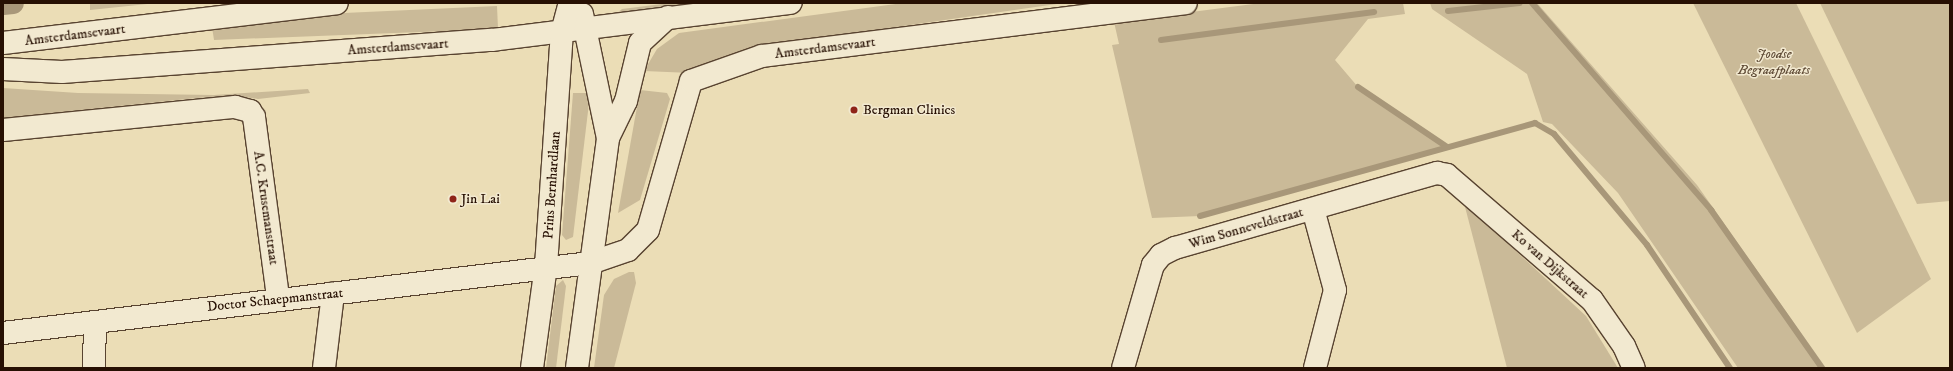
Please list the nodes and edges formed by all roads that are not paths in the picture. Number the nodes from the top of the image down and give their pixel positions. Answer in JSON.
{"nodes":[{"id":1,"x":337,"y":3,"type":"edge"},
{"id":2,"x":570,"y":3,"type":"edge"},
{"id":3,"x":578,"y":3,"type":"edge"},
{"id":4,"x":791,"y":3,"type":"edge"},
{"id":5,"x":1186,"y":3,"type":"edge"},
{"id":6,"x":668,"y":17,"type":"junction"},
{"id":7,"x":587,"y":27,"type":"junction"},
{"id":8,"x":562,"y":32,"type":"junction"},
{"id":9,"x":3,"y":43,"type":"edge"},
{"id":10,"x":3,"y":69,"type":"edge"},
{"id":11,"x":3,"y":130,"type":"edge"},
{"id":12,"x":608,"y":138,"type":"junction"},
{"id":13,"x":1447,"y":175,"type":"joint"},
{"id":14,"x":1314,"y":209,"type":"junction"},
{"id":15,"x":590,"y":263,"type":"junction"},
{"id":16,"x":546,"y":266,"type":"junction"},
{"id":17,"x":333,"y":294,"type":"junction"},
{"id":18,"x":278,"y":298,"type":"junction"},
{"id":19,"x":95,"y":322,"type":"junction"},
{"id":20,"x":3,"y":333,"type":"edge"},
{"id":21,"x":1320,"y":367,"type":"edge"},
{"id":22,"x":94,"y":368,"type":"edge"},
{"id":23,"x":324,"y":368,"type":"edge"},
{"id":24,"x":532,"y":368,"type":"edge"},
{"id":25,"x":577,"y":368,"type":"edge"},
{"id":26,"x":1123,"y":368,"type":"edge"},
{"id":27,"x":1634,"y":368,"type":"edge"}],
"edges":[{"from":1,"to":9,"type":"street","name":"Amsterdamsevaart"},
{"from":2,"to":8,"type":"street","name":"Prins Bernhardlaan"},
{"from":3,"to":7,"type":"street"},
{"from":4,"to":6,"type":"street","name":"Amsterdamsevaart"},
{"from":5,"to":15,"type":"street","name":"Amsterdamsevaart"},
{"from":6,"to":7,"type":"street","name":"Amsterdamsevaart"},
{"from":6,"to":12,"type":"street"},
{"from":7,"to":8,"type":"street","name":"Amsterdamsevaart"},
{"from":7,"to":12,"type":"street"},
{"from":8,"to":10,"type":"street","name":"Amsterdamsevaart"},
{"from":8,"to":16,"type":"street","name":"Prins Bernhardlaan"},
{"from":11,"to":18,"type":"street","name":"A.C. Krusemanstraat"},
{"from":12,"to":15,"type":"street"},
{"from":13,"to":14,"type":"street","name":"Wim Sonneveldstraat"},
{"from":13,"to":27,"type":"street","name":"Ko van Dijkstraat"},
{"from":14,"to":21,"type":"street"},
{"from":14,"to":26,"type":"street","name":"Wim Sonneveldstraat"},
{"from":15,"to":16,"type":"street","name":"Doctor Schaepmanstraat"},
{"from":15,"to":25,"type":"street"},
{"from":16,"to":17,"type":"street","name":"Doctor Schaepmanstraat"},
{"from":16,"to":24,"type":"street","name":"Prins Bernhardlaan"},
{"from":17,"to":18,"type":"street","name":"Doctor Schaepmanstraat"},
{"from":17,"to":23,"type":"street"},
{"from":18,"to":19,"type":"street","name":"Doctor Schaepmanstraat"},
{"from":19,"to":20,"type":"street","name":"Doctor Schaepmanstraat"},
{"from":19,"to":22,"type":"street"}]}
